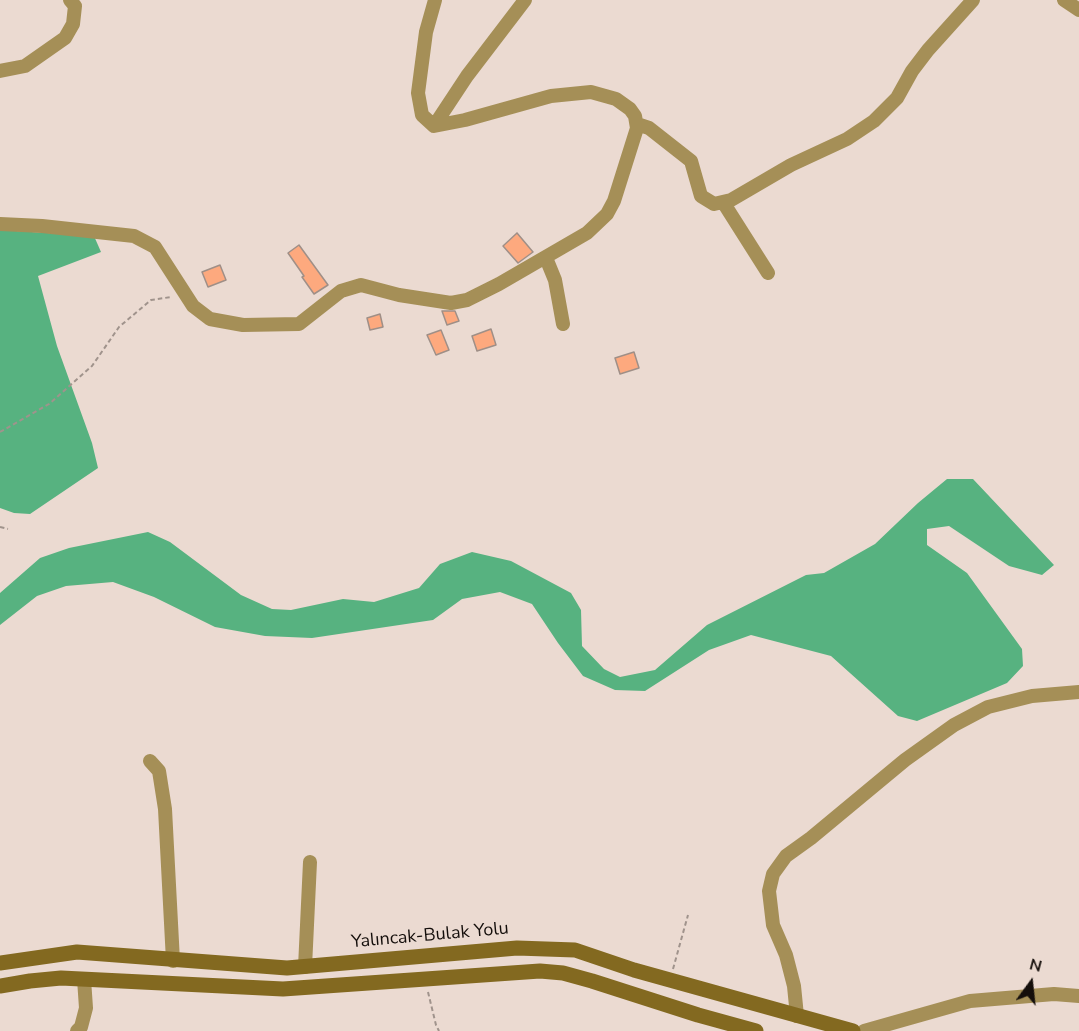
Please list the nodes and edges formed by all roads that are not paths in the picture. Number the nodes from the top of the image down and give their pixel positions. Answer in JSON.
{"nodes":[{"id":1,"x":70,"y":0,"type":"edge"},
{"id":2,"x":435,"y":0,"type":"edge"},
{"id":3,"x":525,"y":0,"type":"edge"},
{"id":4,"x":973,"y":0,"type":"edge"},
{"id":5,"x":1064,"y":0,"type":"edge"},
{"id":6,"x":1079,"y":10,"type":"edge"},
{"id":7,"x":0,"y":71,"type":"edge"},
{"id":8,"x":637,"y":124,"type":"junction"},
{"id":9,"x":434,"y":126,"type":"junction"},
{"id":10,"x":723,"y":202,"type":"junction"},
{"id":11,"x":0,"y":224,"type":"edge"},
{"id":12,"x":546,"y":258,"type":"junction"},
{"id":13,"x":768,"y":273,"type":"dead end"},
{"id":14,"x":562,"y":324,"type":"dead end"},
{"id":15,"x":1079,"y":692,"type":"edge"},
{"id":16,"x":150,"y":761,"type":"dead end"},
{"id":17,"x":310,"y":862,"type":"dead end"},
{"id":18,"x":173,"y":961,"type":"junction"},
{"id":19,"x":0,"y":963,"type":"edge"},
{"id":20,"x":304,"y":967,"type":"junction"},
{"id":21,"x":84,"y":979,"type":"junction"},
{"id":22,"x":0,"y":986,"type":"edge"},
{"id":23,"x":1079,"y":996,"type":"edge"},
{"id":24,"x":797,"y":1016,"type":"junction"},
{"id":25,"x":77,"y":1031,"type":"edge"},
{"id":26,"x":756,"y":1031,"type":"edge"},
{"id":27,"x":853,"y":1031,"type":"edge"},
{"id":28,"x":864,"y":1031,"type":"edge"}],
"edges":[{"from":1,"to":7,"type":"street"},
{"from":2,"to":9,"type":"street"},
{"from":3,"to":9,"type":"street"},
{"from":4,"to":10,"type":"street"},
{"from":5,"to":6,"type":"street"},
{"from":8,"to":9,"type":"street"},
{"from":8,"to":10,"type":"street"},
{"from":8,"to":12,"type":"street"},
{"from":10,"to":13,"type":"street"},
{"from":11,"to":12,"type":"street"},
{"from":12,"to":14,"type":"street"},
{"from":15,"to":24,"type":"street"},
{"from":16,"to":18,"type":"street"},
{"from":17,"to":20,"type":"street"},
{"from":18,"to":19,"type":"main road","name":"Yalıncak-Bulak Yolu"},
{"from":18,"to":20,"type":"main road","name":"Yalıncak-Bulak Yolu"},
{"from":20,"to":24,"type":"main road","name":"Yalıncak-Bulak Yolu"},
{"from":21,"to":22,"type":"main road"},
{"from":21,"to":25,"type":"street"},
{"from":21,"to":26,"type":"main road"},
{"from":23,"to":28,"type":"street"},
{"from":24,"to":27,"type":"main road","name":"Yalıncak-Bulak Yolu"}]}
